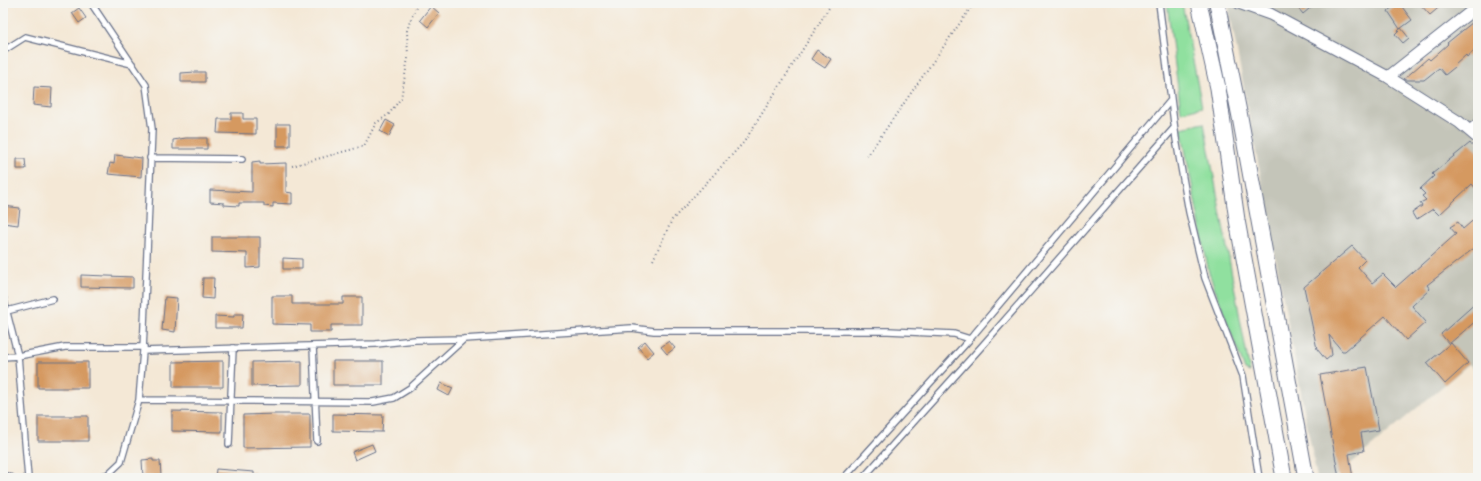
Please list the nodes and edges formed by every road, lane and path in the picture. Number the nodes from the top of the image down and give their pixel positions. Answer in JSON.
{"nodes":[{"id":1,"x":91,"y":3,"type":"edge"},
{"id":2,"x":418,"y":3,"type":"edge"},
{"id":3,"x":832,"y":3,"type":"edge"},
{"id":4,"x":974,"y":3,"type":"edge"},
{"id":5,"x":1159,"y":3,"type":"edge"},
{"id":6,"x":1199,"y":3,"type":"edge"},
{"id":7,"x":1217,"y":3,"type":"edge"},
{"id":8,"x":1239,"y":3,"type":"edge"},
{"id":9,"x":1478,"y":6,"type":"edge"},
{"id":10,"x":3,"y":51,"type":"edge"},
{"id":11,"x":132,"y":64,"type":"junction"},
{"id":12,"x":1388,"y":77,"type":"junction"},
{"id":13,"x":1171,"y":100,"type":"junction"},
{"id":14,"x":1478,"y":121,"type":"edge"},
{"id":15,"x":1174,"y":128,"type":"junction"},
{"id":16,"x":1468,"y":129,"type":"junction"},
{"id":17,"x":1478,"y":138,"type":"edge"},
{"id":18,"x":867,"y":156,"type":"dead end"},
{"id":19,"x":150,"y":158,"type":"junction"},
{"id":20,"x":242,"y":159,"type":"dead end"},
{"id":21,"x":292,"y":166,"type":"dead end"},
{"id":22,"x":653,"y":260,"type":"dead end"},
{"id":23,"x":3,"y":298,"type":"edge"},
{"id":24,"x":53,"y":299,"type":"dead end"},
{"id":25,"x":5,"y":312,"type":"edge"},
{"id":26,"x":464,"y":339,"type":"junction"},
{"id":27,"x":970,"y":339,"type":"junction"},
{"id":28,"x":313,"y":346,"type":"junction"},
{"id":29,"x":233,"y":348,"type":"junction"},
{"id":30,"x":144,"y":349,"type":"junction"},
{"id":31,"x":18,"y":356,"type":"junction"},
{"id":32,"x":3,"y":357,"type":"edge"},
{"id":33,"x":139,"y":400,"type":"junction"},
{"id":34,"x":230,"y":401,"type":"junction"},
{"id":35,"x":315,"y":402,"type":"junction"},
{"id":36,"x":317,"y":441,"type":"dead end"},
{"id":37,"x":229,"y":444,"type":"dead end"},
{"id":38,"x":3,"y":475,"type":"edge"},
{"id":39,"x":12,"y":478,"type":"edge"},
{"id":40,"x":28,"y":478,"type":"edge"},
{"id":41,"x":104,"y":478,"type":"edge"},
{"id":42,"x":844,"y":478,"type":"edge"},
{"id":43,"x":863,"y":478,"type":"edge"},
{"id":44,"x":1259,"y":478,"type":"edge"},
{"id":45,"x":1284,"y":478,"type":"edge"},
{"id":46,"x":1306,"y":478,"type":"edge"}],
"edges":[{"from":1,"to":11,"type":"lane"},
{"from":2,"to":21,"type":"path"},
{"from":3,"to":22,"type":"path"},
{"from":4,"to":18,"type":"path"},
{"from":5,"to":13,"type":"lane"},
{"from":6,"to":45,"type":"main road"},
{"from":7,"to":46,"type":"main road"},
{"from":8,"to":12,"type":"street"},
{"from":9,"to":12,"type":"street"},
{"from":10,"to":11,"type":"lane"},
{"from":11,"to":19,"type":"lane"},
{"from":12,"to":16,"type":"street"},
{"from":13,"to":15,"type":"lane"},
{"from":13,"to":27,"type":"lane"},
{"from":14,"to":16,"type":"lane"},
{"from":15,"to":43,"type":"lane"},
{"from":15,"to":44,"type":"lane"},
{"from":16,"to":17,"type":"street"},
{"from":19,"to":20,"type":"lane"},
{"from":19,"to":30,"type":"lane"},
{"from":23,"to":25,"type":"lane"},
{"from":24,"to":25,"type":"lane"},
{"from":25,"to":31,"type":"lane"},
{"from":26,"to":27,"type":"lane"},
{"from":26,"to":28,"type":"lane"},
{"from":26,"to":35,"type":"lane"},
{"from":27,"to":42,"type":"lane"},
{"from":28,"to":29,"type":"lane"},
{"from":28,"to":35,"type":"lane"},
{"from":29,"to":30,"type":"lane"},
{"from":29,"to":34,"type":"lane"},
{"from":30,"to":31,"type":"lane"},
{"from":30,"to":33,"type":"lane"},
{"from":31,"to":32,"type":"lane"},
{"from":31,"to":40,"type":"lane"},
{"from":33,"to":34,"type":"lane"},
{"from":33,"to":41,"type":"lane"},
{"from":34,"to":35,"type":"lane"},
{"from":34,"to":37,"type":"lane"},
{"from":35,"to":36,"type":"lane"},
{"from":38,"to":39,"type":"lane"}]}
